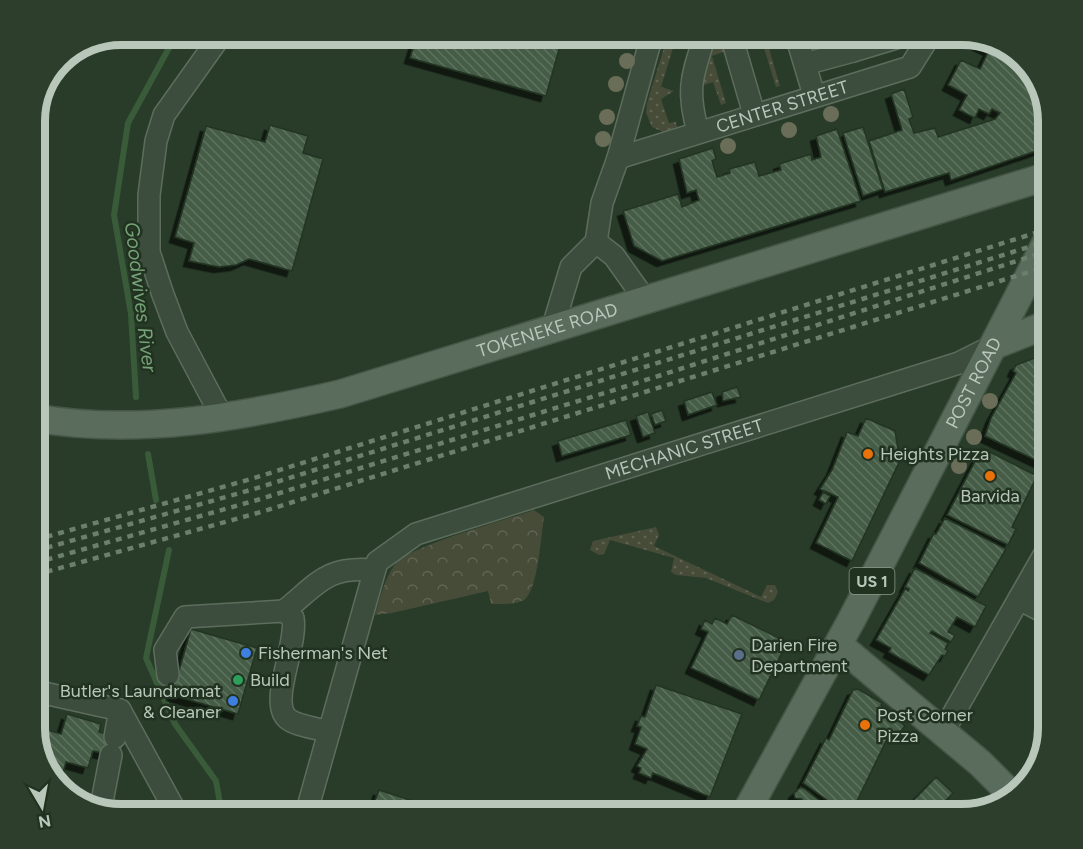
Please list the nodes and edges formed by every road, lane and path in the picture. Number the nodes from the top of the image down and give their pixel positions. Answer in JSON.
{"nodes":[{"id":1,"x":213,"y":45,"type":"edge"},
{"id":2,"x":649,"y":45,"type":"edge"},
{"id":3,"x":702,"y":45,"type":"edge"},
{"id":4,"x":734,"y":45,"type":"edge"},
{"id":5,"x":799,"y":45,"type":"edge"},
{"id":6,"x":846,"y":45,"type":"edge"},
{"id":7,"x":923,"y":45,"type":"edge"},
{"id":8,"x":805,"y":64,"type":"junction"},
{"id":9,"x":814,"y":95,"type":"junction"},
{"id":10,"x":754,"y":114,"type":"junction"},
{"id":11,"x":698,"y":132,"type":"junction"},
{"id":12,"x":618,"y":158,"type":"junction"},
{"id":13,"x":1038,"y":179,"type":"edge"},
{"id":14,"x":596,"y":242,"type":"junction"},
{"id":15,"x":1038,"y":259,"type":"edge"},
{"id":16,"x":646,"y":301,"type":"junction"},
{"id":17,"x":1038,"y":328,"type":"edge"},
{"id":18,"x":552,"y":330,"type":"junction"},
{"id":19,"x":995,"y":345,"type":"junction"},
{"id":20,"x":222,"y":417,"type":"junction"},
{"id":21,"x":45,"y":421,"type":"edge"},
{"id":22,"x":376,"y":566,"type":"junction"},
{"id":23,"x":1038,"y":566,"type":"edge"},
{"id":24,"x":1019,"y":599,"type":"junction"},
{"id":25,"x":1038,"y":609,"type":"edge"},
{"id":26,"x":284,"y":611,"type":"junction"},
{"id":27,"x":839,"y":645,"type":"junction"},
{"id":28,"x":168,"y":675,"type":"dead end"},
{"id":29,"x":45,"y":694,"type":"edge"},
{"id":30,"x":120,"y":710,"type":"junction"},
{"id":31,"x":329,"y":732,"type":"junction"},
{"id":32,"x":943,"y":732,"type":"junction"},
{"id":33,"x":1006,"y":789,"type":"edge"},
{"id":34,"x":102,"y":802,"type":"edge"},
{"id":35,"x":172,"y":804,"type":"edge"},
{"id":36,"x":309,"y":804,"type":"edge"},
{"id":37,"x":751,"y":804,"type":"edge"}],
"edges":[{"from":1,"to":20,"type":"street"},
{"from":2,"to":12,"type":"street"},
{"from":3,"to":11,"type":"street"},
{"from":4,"to":10,"type":"street"},
{"from":5,"to":8,"type":"street"},
{"from":6,"to":8,"type":"street"},
{"from":7,"to":9,"type":"street","name":"CENTER STREET"},
{"from":8,"to":9,"type":"street"},
{"from":9,"to":10,"type":"street","name":"CENTER STREET"},
{"from":10,"to":11,"type":"street","name":"CENTER STREET"},
{"from":11,"to":12,"type":"street","name":"CENTER STREET"},
{"from":12,"to":14,"type":"street"},
{"from":13,"to":16,"type":"main road","name":"TOKENEKE ROAD"},
{"from":14,"to":16,"type":"street"},
{"from":14,"to":18,"type":"street"},
{"from":15,"to":19,"type":"main road","name":"POST ROAD","number":"US 1"},
{"from":16,"to":18,"type":"main road","name":"TOKENEKE ROAD"},
{"from":17,"to":19,"type":"main road"},
{"from":18,"to":20,"type":"main road","name":"TOKENEKE ROAD"},
{"from":19,"to":22,"type":"street","name":"MECHANIC STREET"},
{"from":19,"to":27,"type":"main road","name":"POST ROAD","number":"US 1"},
{"from":20,"to":21,"type":"main road","name":"TOKENEKE ROAD"},
{"from":22,"to":26,"type":"street"},
{"from":22,"to":31,"type":"street"},
{"from":23,"to":24,"type":"street"},
{"from":24,"to":25,"type":"street"},
{"from":24,"to":32,"type":"street"},
{"from":26,"to":28,"type":"street"},
{"from":26,"to":31,"type":"street"},
{"from":27,"to":32,"type":"main road"},
{"from":27,"to":37,"type":"main road","name":"POST ROAD","number":"US 1"},
{"from":29,"to":30,"type":"street"},
{"from":30,"to":34,"type":"street"},
{"from":30,"to":35,"type":"street"},
{"from":31,"to":36,"type":"street"},
{"from":32,"to":33,"type":"main road"}]}
